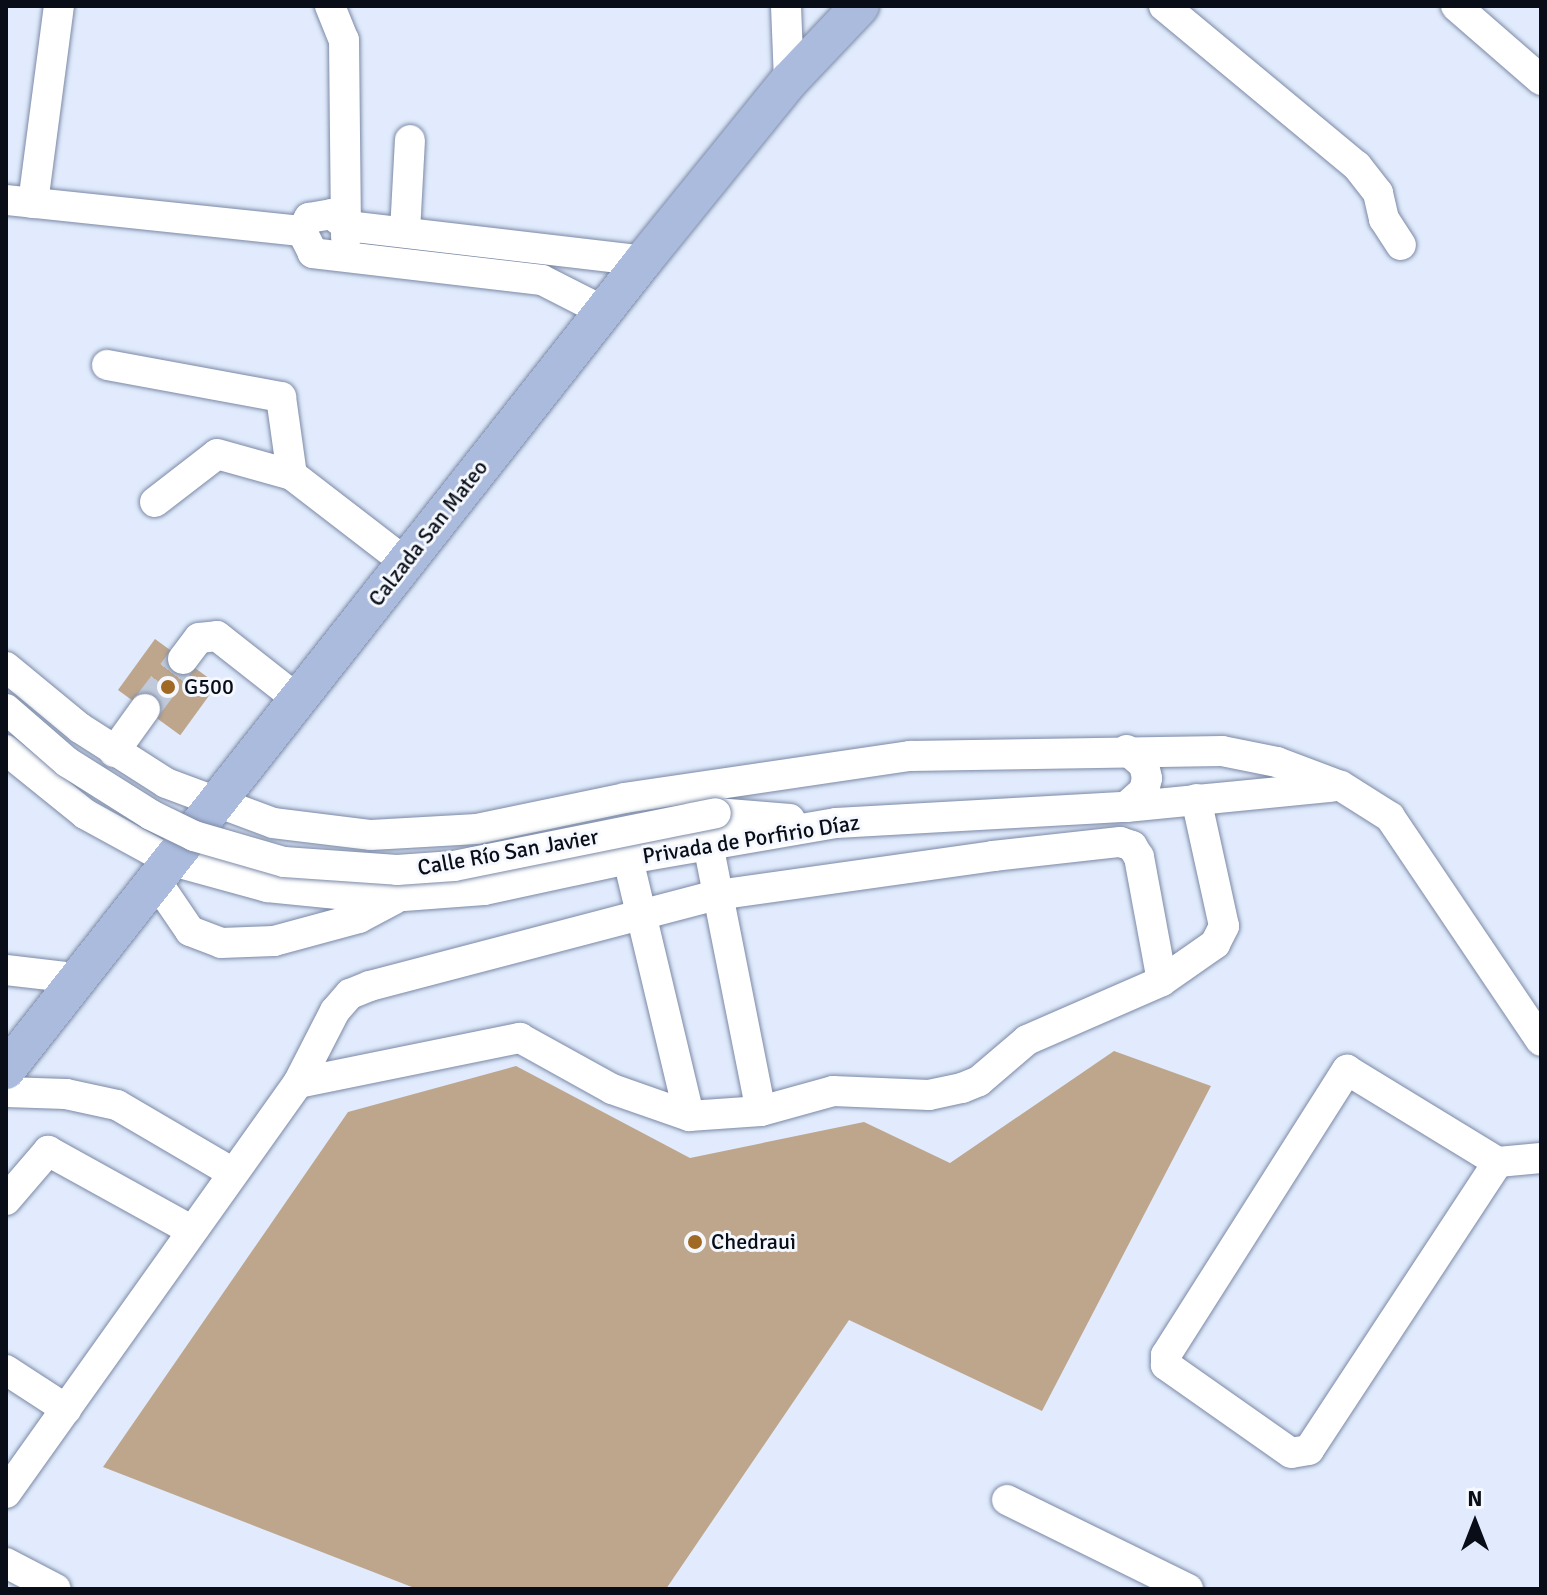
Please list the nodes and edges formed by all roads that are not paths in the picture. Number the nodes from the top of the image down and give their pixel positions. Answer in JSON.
{"nodes":[{"id":1,"x":59,"y":6,"type":"edge"},
{"id":2,"x":330,"y":6,"type":"edge"},
{"id":3,"x":786,"y":6,"type":"edge"},
{"id":4,"x":860,"y":6,"type":"edge"},
{"id":5,"x":1164,"y":6,"type":"edge"},
{"id":6,"x":1456,"y":6,"type":"edge"},
{"id":7,"x":1541,"y":80,"type":"edge"},
{"id":8,"x":789,"y":81,"type":"junction"},
{"id":9,"x":410,"y":140,"type":"dead end"},
{"id":10,"x":20,"y":201,"type":"edge"},
{"id":11,"x":405,"y":232,"type":"junction"},
{"id":12,"x":346,"y":241,"type":"junction"},
{"id":13,"x":1401,"y":245,"type":"dead end"},
{"id":14,"x":643,"y":261,"type":"junction"},
{"id":15,"x":603,"y":311,"type":"junction"},
{"id":16,"x":107,"y":365,"type":"dead end"},
{"id":17,"x":292,"y":475,"type":"junction"},
{"id":18,"x":155,"y":502,"type":"dead end"},
{"id":19,"x":405,"y":562,"type":"junction"},
{"id":20,"x":183,"y":659,"type":"tunnel mouth"},
{"id":21,"x":6,"y":667,"type":"edge"},
{"id":22,"x":297,"y":699,"type":"junction"},
{"id":23,"x":6,"y":709,"type":"edge"},
{"id":24,"x":145,"y":709,"type":"tunnel mouth"},
{"id":25,"x":6,"y":750,"type":"edge"},
{"id":26,"x":1127,"y":750,"type":"junction"},
{"id":27,"x":114,"y":752,"type":"junction"},
{"id":28,"x":819,"y":769,"type":"junction"},
{"id":29,"x":148,"y":773,"type":"junction"},
{"id":30,"x":1341,"y":786,"type":"junction"},
{"id":31,"x":1196,"y":799,"type":"junction"},
{"id":32,"x":214,"y":804,"type":"junction"},
{"id":33,"x":771,"y":804,"type":"junction"},
{"id":34,"x":1126,"y":807,"type":"junction"},
{"id":35,"x":273,"y":823,"type":"junction"},
{"id":36,"x":836,"y":823,"type":"junction"},
{"id":37,"x":106,"y":826,"type":"junction"},
{"id":38,"x":708,"y":844,"type":"junction"},
{"id":39,"x":628,"y":859,"type":"junction"},
{"id":40,"x":161,"y":869,"type":"junction"},
{"id":41,"x":254,"y":885,"type":"junction"},
{"id":42,"x":717,"y":895,"type":"junction"},
{"id":43,"x":395,"y":898,"type":"junction"},
{"id":44,"x":640,"y":913,"type":"junction"},
{"id":45,"x":6,"y":970,"type":"edge"},
{"id":46,"x":74,"y":978,"type":"junction"},
{"id":47,"x":1162,"y":981,"type":"junction"},
{"id":48,"x":1541,"y":1041,"type":"edge"},
{"id":49,"x":6,"y":1070,"type":"edge"},
{"id":50,"x":298,"y":1083,"type":"junction"},
{"id":51,"x":6,"y":1092,"type":"edge"},
{"id":52,"x":761,"y":1111,"type":"junction"},
{"id":53,"x":689,"y":1116,"type":"junction"},
{"id":54,"x":1541,"y":1158,"type":"edge"},
{"id":55,"x":1498,"y":1162,"type":"junction"},
{"id":56,"x":233,"y":1173,"type":"junction"},
{"id":57,"x":6,"y":1200,"type":"edge"},
{"id":58,"x":191,"y":1230,"type":"junction"},
{"id":59,"x":6,"y":1370,"type":"edge"},
{"id":60,"x":66,"y":1409,"type":"junction"},
{"id":61,"x":6,"y":1493,"type":"edge"},
{"id":62,"x":1007,"y":1500,"type":"dead end"},
{"id":63,"x":6,"y":1563,"type":"edge"},
{"id":64,"x":56,"y":1589,"type":"edge"},
{"id":65,"x":1188,"y":1589,"type":"edge"}],
"edges":[{"from":1,"to":10,"type":"street"},
{"from":2,"to":12,"type":"street"},
{"from":3,"to":8,"type":"street"},
{"from":4,"to":8,"type":"main road","name":"Calzada San Mateo"},
{"from":5,"to":13,"type":"street"},
{"from":6,"to":7,"type":"street"},
{"from":8,"to":14,"type":"main road","name":"Calzada San Mateo"},
{"from":9,"to":11,"type":"street"},
{"from":10,"to":12,"type":"street"},
{"from":11,"to":12,"type":"street"},
{"from":11,"to":14,"type":"street"},
{"from":12,"to":15,"type":"street"},
{"from":14,"to":15,"type":"main road","name":"Calzada San Mateo"},
{"from":15,"to":19,"type":"main road","name":"Calzada San Mateo"},
{"from":16,"to":17,"type":"street"},
{"from":17,"to":18,"type":"street"},
{"from":17,"to":19,"type":"street"},
{"from":19,"to":22,"type":"main road","name":"Calzada San Mateo"},
{"from":20,"to":22,"type":"street"},
{"from":21,"to":27,"type":"street"},
{"from":22,"to":32,"type":"main road","name":"Calzada San Mateo"},
{"from":23,"to":33,"type":"street","name":"Calle Río San Javier","bridge":true},
{"from":24,"to":27,"type":"street"},
{"from":25,"to":37,"type":"street"},
{"from":26,"to":28,"type":"street"},
{"from":26,"to":30,"type":"street"},
{"from":26,"to":34,"type":"street"},
{"from":27,"to":29,"type":"street"},
{"from":28,"to":33,"type":"street","name":"Calle Río San Javier"},
{"from":28,"to":35,"type":"street"},
{"from":29,"to":32,"type":"street"},
{"from":29,"to":37,"type":"street"},
{"from":30,"to":31,"type":"street","name":"Privada de Porfirio Díaz"},
{"from":30,"to":48,"type":"street"},
{"from":31,"to":34,"type":"street","name":"Privada de Porfirio Díaz"},
{"from":31,"to":47,"type":"street"},
{"from":32,"to":35,"type":"street"},
{"from":32,"to":40,"type":"main road","name":"Calzada San Mateo"},
{"from":33,"to":36,"type":"street","name":"Calle Río San Javier"},
{"from":34,"to":36,"type":"street","name":"Privada de Porfirio Díaz"},
{"from":35,"to":41,"type":"street"},
{"from":36,"to":38,"type":"street","name":"Privada de Porfirio Díaz"},
{"from":37,"to":40,"type":"street"},
{"from":38,"to":39,"type":"street","name":"Privada de Porfirio Díaz"},
{"from":38,"to":42,"type":"street"},
{"from":39,"to":43,"type":"street","name":"Privada de Porfirio Díaz"},
{"from":39,"to":44,"type":"street"},
{"from":40,"to":41,"type":"street","name":"Privada de Porfirio Díaz"},
{"from":40,"to":43,"type":"street"},
{"from":40,"to":46,"type":"main road","name":"Calzada San Mateo"},
{"from":41,"to":43,"type":"street","name":"Privada de Porfirio Díaz"},
{"from":42,"to":44,"type":"street"},
{"from":42,"to":47,"type":"street"},
{"from":42,"to":52,"type":"street"},
{"from":44,"to":50,"type":"street"},
{"from":44,"to":53,"type":"street"},
{"from":45,"to":46,"type":"street"},
{"from":46,"to":49,"type":"main road","name":"Calzada San Mateo"},
{"from":47,"to":52,"type":"street"},
{"from":50,"to":53,"type":"street"},
{"from":50,"to":56,"type":"street"},
{"from":51,"to":56,"type":"street"},
{"from":52,"to":53,"type":"street"},
{"from":54,"to":55,"type":"street"},
{"from":55,"to":55,"type":"street"},
{"from":56,"to":58,"type":"street"},
{"from":57,"to":58,"type":"street"},
{"from":58,"to":60,"type":"street"},
{"from":59,"to":60,"type":"street"},
{"from":60,"to":61,"type":"street"},
{"from":62,"to":65,"type":"street"},
{"from":63,"to":64,"type":"street"}]}
